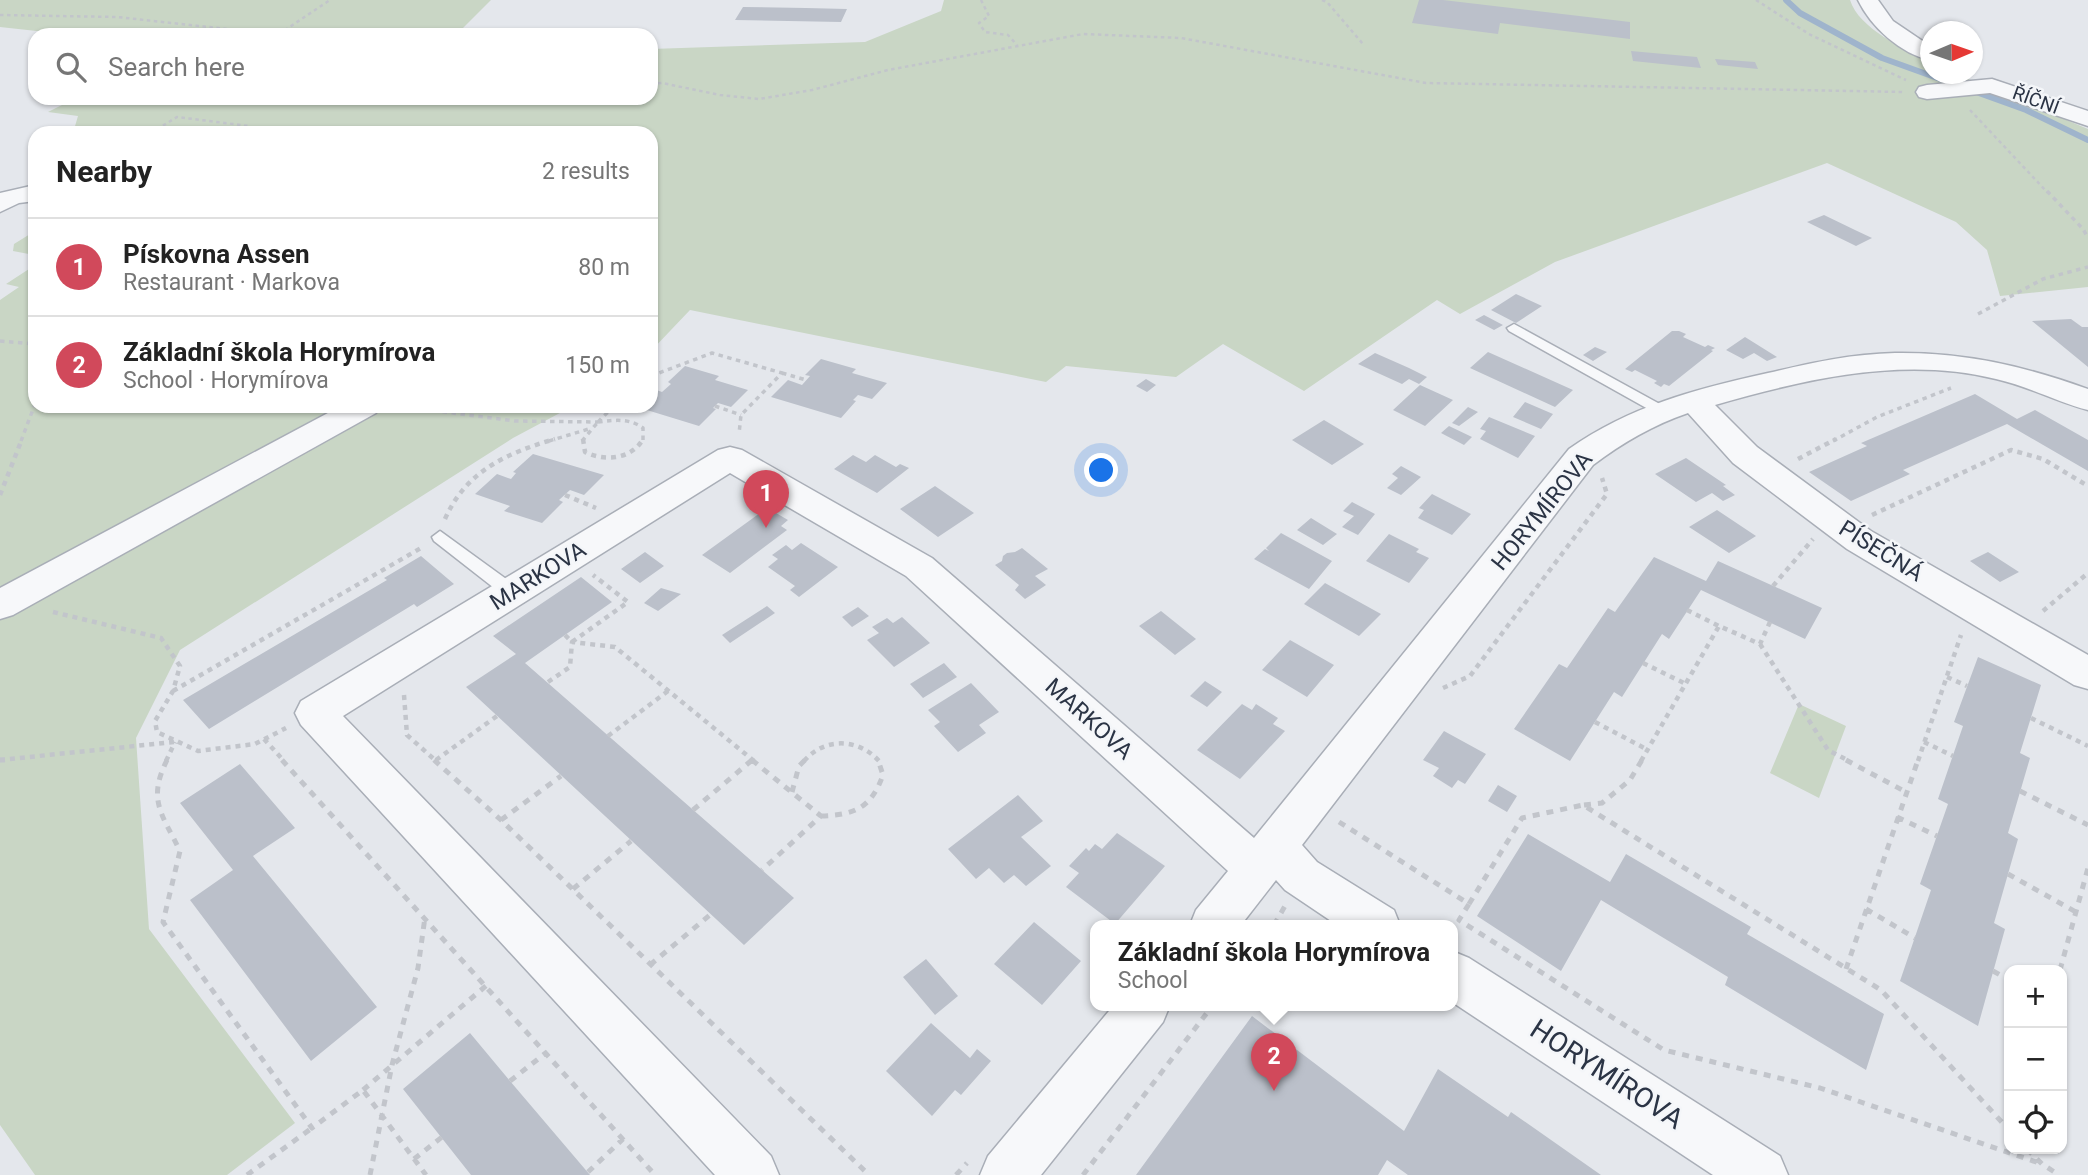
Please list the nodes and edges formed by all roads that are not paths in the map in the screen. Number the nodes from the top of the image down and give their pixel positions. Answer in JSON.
{"nodes":[{"id":1,"x":1868,"y":0,"type":"edge"},
{"id":2,"x":1920,"y":49,"type":"edge"},
{"id":3,"x":1961,"y":89,"type":"edge"},
{"id":4,"x":2088,"y":120,"type":"edge"},
{"id":5,"x":28,"y":194,"type":"edge"},
{"id":6,"x":1,"y":207,"type":"edge"},
{"id":7,"x":28,"y":210,"type":"edge"},
{"id":8,"x":1514,"y":328,"type":"dead end"},
{"id":9,"x":2088,"y":400,"type":"edge"},
{"id":10,"x":1678,"y":406,"type":"junction"},
{"id":11,"x":352,"y":413,"type":"edge"},
{"id":12,"x":440,"y":537,"type":"road end"},
{"id":13,"x":516,"y":595,"type":"junction"},
{"id":14,"x":0,"y":605,"type":"edge"},
{"id":15,"x":2088,"y":674,"type":"edge"},
{"id":16,"x":1278,"y":864,"type":"junction"},
{"id":17,"x":1218,"y":920,"type":"edge"},
{"id":18,"x":1369,"y":920,"type":"edge"},
{"id":19,"x":1458,"y":978,"type":"edge"},
{"id":20,"x":1141,"y":1011,"type":"edge"},
{"id":21,"x":752,"y":1175,"type":"edge"},
{"id":22,"x":1007,"y":1175,"type":"edge"},
{"id":23,"x":1761,"y":1175,"type":"edge"}],
"edges":[{"from":1,"to":2,"type":"street"},
{"from":3,"to":4,"type":"street","name":"ŘÍČNÍ"},
{"from":5,"to":6,"type":"street"},
{"from":6,"to":7,"type":"street"},
{"from":8,"to":10,"type":"lane"},
{"from":9,"to":10,"type":"street","name":"HORYMÍROVA"},
{"from":10,"to":15,"type":"street","name":"PÍSEČNÁ"},
{"from":10,"to":16,"type":"street","name":"HORYMÍROVA"},
{"from":11,"to":14,"type":"street"},
{"from":12,"to":13,"type":"lane"},
{"from":13,"to":16,"type":"street","name":"MARKOVA"},
{"from":13,"to":21,"type":"street","name":"MARKOVA"},
{"from":16,"to":17,"type":"street","name":"HORYMÍROVA"},
{"from":16,"to":18,"type":"street"},
{"from":19,"to":23,"type":"street","name":"HORYMÍROVA"},
{"from":20,"to":22,"type":"street"}]}
